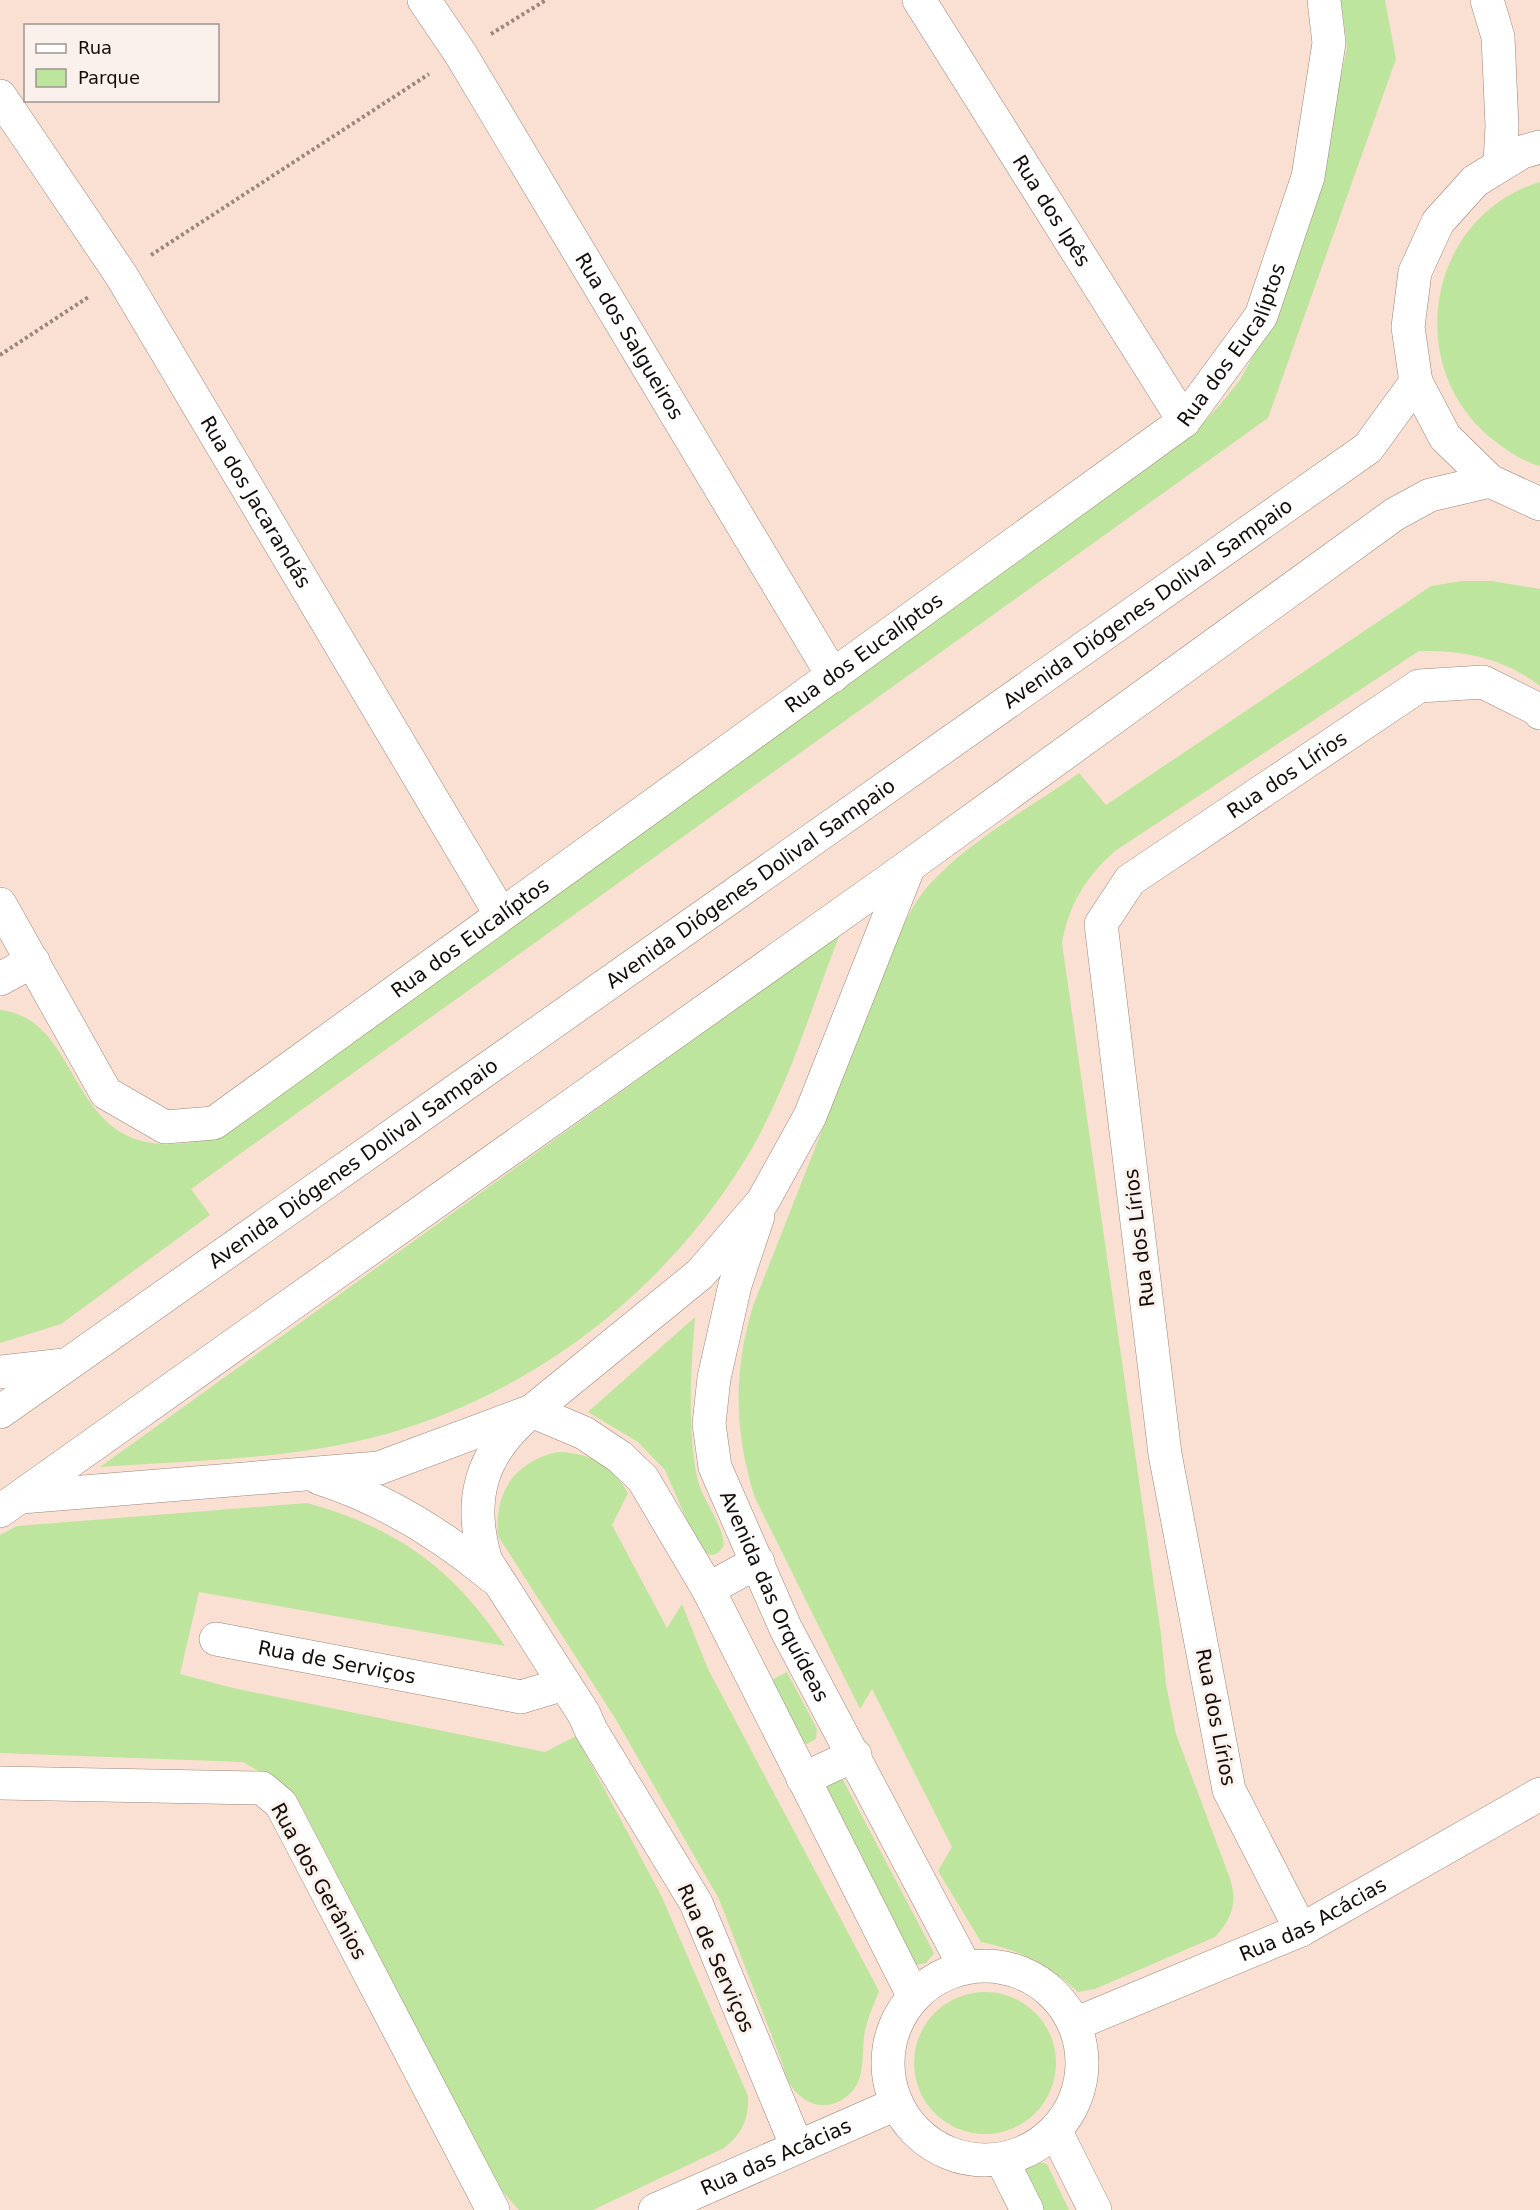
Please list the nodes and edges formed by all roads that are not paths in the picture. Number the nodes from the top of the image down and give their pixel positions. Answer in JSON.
{"nodes":[{"id":1,"x":424,"y":0,"type":"edge"},
{"id":2,"x":919,"y":0,"type":"edge"},
{"id":3,"x":1324,"y":0,"type":"edge"},
{"id":4,"x":1487,"y":0,"type":"edge"},
{"id":5,"x":0,"y":96,"type":"edge"},
{"id":6,"x":1540,"y":147,"type":"edge"},
{"id":7,"x":1500,"y":163,"type":"junction"},
{"id":8,"x":1416,"y":381,"type":"junction"},
{"id":9,"x":1184,"y":421,"type":"junction"},
{"id":10,"x":1490,"y":481,"type":"junction"},
{"id":11,"x":1540,"y":504,"type":"edge"},
{"id":12,"x":833,"y":676,"type":"junction"},
{"id":13,"x":1540,"y":712,"type":"edge"},
{"id":14,"x":909,"y":866,"type":"junction"},
{"id":15,"x":0,"y":904,"type":"edge"},
{"id":16,"x":501,"y":915,"type":"junction"},
{"id":17,"x":33,"y":962,"type":"junction"},
{"id":18,"x":0,"y":980,"type":"edge"},
{"id":19,"x":763,"y":1201,"type":"junction"},
{"id":20,"x":66,"y":1365,"type":"junction"},
{"id":21,"x":0,"y":1372,"type":"edge"},
{"id":22,"x":532,"y":1411,"type":"junction"},
{"id":23,"x":0,"y":1412,"type":"edge"},
{"id":24,"x":308,"y":1474,"type":"junction"},
{"id":25,"x":9,"y":1504,"type":"edge"},
{"id":26,"x":758,"y":1562,"type":"junction"},
{"id":27,"x":497,"y":1581,"type":"junction"},
{"id":28,"x":708,"y":1589,"type":"junction"},
{"id":29,"x":216,"y":1639,"type":"dead end"},
{"id":30,"x":564,"y":1684,"type":"junction"},
{"id":31,"x":855,"y":1755,"type":"junction"},
{"id":32,"x":803,"y":1779,"type":"junction"},
{"id":33,"x":0,"y":1783,"type":"edge"},
{"id":34,"x":1540,"y":1794,"type":"edge"},
{"id":35,"x":1301,"y":1930,"type":"junction"},
{"id":36,"x":965,"y":1967,"type":"junction"},
{"id":37,"x":913,"y":1995,"type":"junction"},
{"id":38,"x":1075,"y":2024,"type":"junction"},
{"id":39,"x":896,"y":2104,"type":"junction"},
{"id":40,"x":1056,"y":2132,"type":"junction"},
{"id":41,"x":797,"y":2147,"type":"junction"},
{"id":42,"x":1002,"y":2160,"type":"junction"},
{"id":43,"x":493,"y":2210,"type":"edge"},
{"id":44,"x":655,"y":2210,"type":"edge"},
{"id":45,"x":1027,"y":2210,"type":"edge"},
{"id":46,"x":1095,"y":2210,"type":"edge"}],
"edges":[{"from":1,"to":12,"type":"street","name":"Rua dos Salgueiros"},
{"from":2,"to":9,"type":"street","name":"Rua dos Ipês"},
{"from":3,"to":9,"type":"street","name":"Rua dos Eucalíptos"},
{"from":4,"to":7,"type":"street"},
{"from":5,"to":16,"type":"street","name":"Rua dos Jacarandás"},
{"from":6,"to":7,"type":"street"},
{"from":7,"to":8,"type":"street"},
{"from":8,"to":10,"type":"street"},
{"from":8,"to":20,"type":"street","name":"Avenida Diógenes Dolival Sampaio"},
{"from":9,"to":12,"type":"street","name":"Rua dos Eucalíptos"},
{"from":10,"to":11,"type":"street"},
{"from":10,"to":14,"type":"street"},
{"from":12,"to":16,"type":"street","name":"Rua dos Eucalíptos"},
{"from":13,"to":35,"type":"street","name":"Rua dos Lírios"},
{"from":14,"to":19,"type":"street"},
{"from":14,"to":25,"type":"street"},
{"from":15,"to":17,"type":"street"},
{"from":16,"to":17,"type":"street","name":"Rua dos Eucalíptos"},
{"from":17,"to":18,"type":"street"},
{"from":19,"to":22,"type":"street"},
{"from":19,"to":26,"type":"street","name":"Avenida das Orquídeas"},
{"from":20,"to":21,"type":"street","name":"Avenida Diógenes Dolival Sampaio"},
{"from":20,"to":23,"type":"street","name":"Avenida Diógenes Dolival Sampaio"},
{"from":22,"to":24,"type":"street"},
{"from":22,"to":27,"type":"street","name":"Rua de Serviços"},
{"from":22,"to":28,"type":"street"},
{"from":24,"to":25,"type":"street"},
{"from":24,"to":27,"type":"street","name":"Rua de Serviços"},
{"from":26,"to":28,"type":"street"},
{"from":26,"to":31,"type":"street","name":"Avenida das Orquídeas"},
{"from":27,"to":30,"type":"street","name":"Rua de Serviços"},
{"from":28,"to":32,"type":"street"},
{"from":29,"to":30,"type":"street","name":"Rua de Serviços"},
{"from":30,"to":41,"type":"street","name":"Rua de Serviços"},
{"from":31,"to":32,"type":"street"},
{"from":31,"to":36,"type":"street","name":"Avenida das Orquídeas"},
{"from":32,"to":37,"type":"street"},
{"from":33,"to":43,"type":"street","name":"Rua dos Gerânios"},
{"from":34,"to":35,"type":"street","name":"Rua das Acácias"},
{"from":35,"to":38,"type":"street","name":"Rua das Acácias"},
{"from":36,"to":37,"type":"street"},
{"from":36,"to":38,"type":"street"},
{"from":37,"to":39,"type":"street"},
{"from":38,"to":40,"type":"street"},
{"from":39,"to":41,"type":"street","name":"Rua das Acácias"},
{"from":39,"to":42,"type":"street"},
{"from":40,"to":42,"type":"street"},
{"from":40,"to":46,"type":"street"},
{"from":41,"to":44,"type":"street","name":"Rua das Acácias"},
{"from":42,"to":45,"type":"street"}]}
